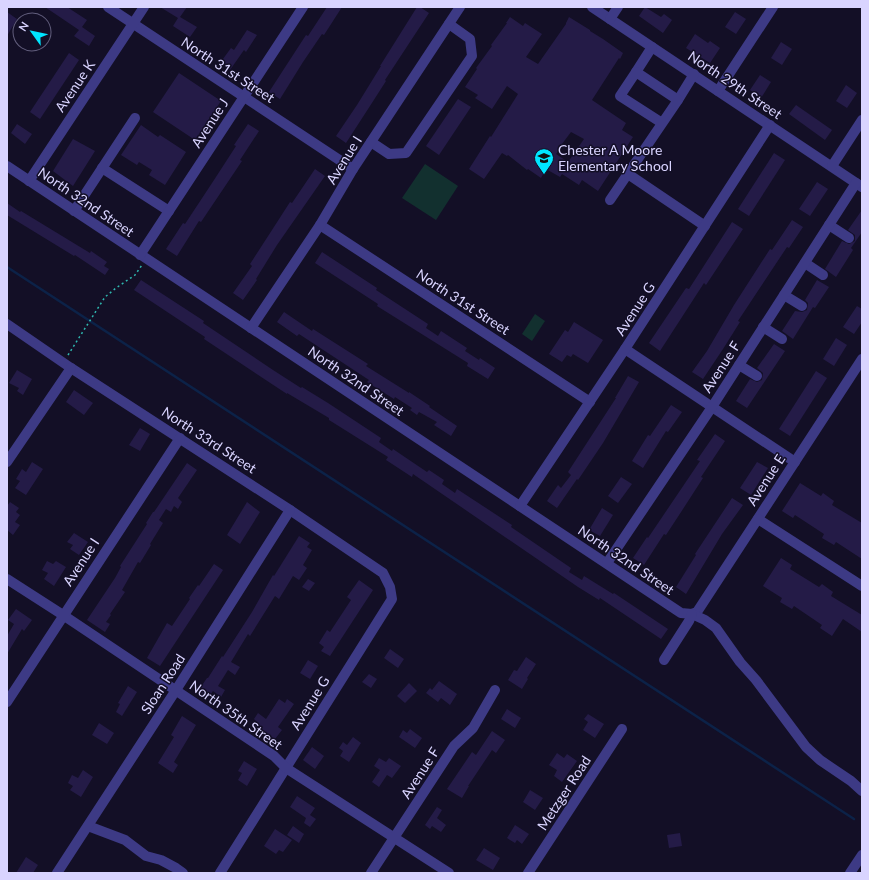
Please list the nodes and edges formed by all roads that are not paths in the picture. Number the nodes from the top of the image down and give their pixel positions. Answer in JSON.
{"nodes":[{"id":1,"x":108,"y":7,"type":"edge"},
{"id":2,"x":144,"y":7,"type":"edge"},
{"id":3,"x":303,"y":7,"type":"edge"},
{"id":4,"x":460,"y":7,"type":"edge"},
{"id":5,"x":592,"y":7,"type":"edge"},
{"id":6,"x":618,"y":7,"type":"edge"},
{"id":7,"x":773,"y":7,"type":"edge"},
{"id":8,"x":610,"y":19,"type":"junction"},
{"id":9,"x":133,"y":24,"type":"junction"},
{"id":10,"x":449,"y":24,"type":"junction"},
{"id":11,"x":652,"y":47,"type":"junction"},
{"id":12,"x":636,"y":72,"type":"junction"},
{"id":13,"x":694,"y":74,"type":"junction"},
{"id":14,"x":718,"y":91,"type":"junction"},
{"id":15,"x":244,"y":97,"type":"junction"},
{"id":16,"x":678,"y":100,"type":"junction"},
{"id":17,"x":135,"y":118,"type":"dead end"},
{"id":18,"x":862,"y":120,"type":"edge"},
{"id":19,"x":662,"y":123,"type":"junction"},
{"id":20,"x":770,"y":125,"type":"junction"},
{"id":21,"x":371,"y":142,"type":"junction"},
{"id":22,"x":7,"y":166,"type":"edge"},
{"id":23,"x":832,"y":166,"type":"junction"},
{"id":24,"x":102,"y":168,"type":"junction"},
{"id":25,"x":353,"y":169,"type":"junction"},
{"id":26,"x":628,"y":174,"type":"junction"},
{"id":27,"x":29,"y":181,"type":"junction"},
{"id":28,"x":859,"y":185,"type":"edge"},
{"id":29,"x":610,"y":200,"type":"dead end"},
{"id":30,"x":74,"y":211,"type":"junction"},
{"id":31,"x":169,"y":211,"type":"junction"},
{"id":32,"x":320,"y":225,"type":"junction"},
{"id":33,"x":829,"y":225,"type":"junction"},
{"id":34,"x":705,"y":226,"type":"junction"},
{"id":35,"x":849,"y":238,"type":"dead end"},
{"id":36,"x":143,"y":257,"type":"junction"},
{"id":37,"x":805,"y":263,"type":"junction"},
{"id":38,"x":823,"y":276,"type":"dead end"},
{"id":39,"x":784,"y":295,"type":"junction"},
{"id":40,"x":802,"y":306,"type":"dead end"},
{"id":41,"x":7,"y":324,"type":"edge"},
{"id":42,"x":764,"y":327,"type":"junction"},
{"id":43,"x":251,"y":328,"type":"junction"},
{"id":44,"x":782,"y":339,"type":"dead end"},
{"id":45,"x":625,"y":350,"type":"junction"},
{"id":46,"x":862,"y":359,"type":"edge"},
{"id":47,"x":67,"y":365,"type":"junction"},
{"id":48,"x":739,"y":365,"type":"junction"},
{"id":49,"x":757,"y":376,"type":"dead end"},
{"id":50,"x":590,"y":402,"type":"junction"},
{"id":51,"x":712,"y":407,"type":"junction"},
{"id":52,"x":180,"y":438,"type":"junction"},
{"id":53,"x":7,"y":462,"type":"edge"},
{"id":54,"x":795,"y":462,"type":"junction"},
{"id":55,"x":520,"y":506,"type":"junction"},
{"id":56,"x":290,"y":510,"type":"junction"},
{"id":57,"x":758,"y":519,"type":"junction"},
{"id":58,"x":607,"y":563,"type":"junction"},
{"id":59,"x":7,"y":579,"type":"edge"},
{"id":60,"x":862,"y":586,"type":"edge"},
{"id":61,"x":390,"y":587,"type":"joint"},
{"id":62,"x":692,"y":614,"type":"junction"},
{"id":63,"x":63,"y":615,"type":"junction"},
{"id":64,"x":664,"y":660,"type":"dead end"},
{"id":65,"x":176,"y":690,"type":"junction"},
{"id":66,"x":495,"y":690,"type":"dead end"},
{"id":67,"x":7,"y":702,"type":"edge"},
{"id":68,"x":622,"y":728,"type":"dead end"},
{"id":69,"x":286,"y":768,"type":"junction"},
{"id":70,"x":862,"y":791,"type":"edge"},
{"id":71,"x":88,"y":826,"type":"junction"},
{"id":72,"x":394,"y":838,"type":"junction"},
{"id":73,"x":861,"y":860,"type":"edge"},
{"id":74,"x":57,"y":873,"type":"edge"},
{"id":75,"x":183,"y":873,"type":"edge"},
{"id":76,"x":220,"y":873,"type":"edge"},
{"id":77,"x":371,"y":873,"type":"edge"},
{"id":78,"x":449,"y":873,"type":"edge"},
{"id":79,"x":528,"y":873,"type":"edge"},
{"id":80,"x":850,"y":873,"type":"edge"}],
"edges":[{"from":1,"to":9,"type":"street","name":"North 31st Street"},
{"from":2,"to":9,"type":"street","name":"Avenue K"},
{"from":3,"to":15,"type":"street","name":"Avenue J"},
{"from":4,"to":10,"type":"street","name":"Avenue I"},
{"from":5,"to":8,"type":"street","name":"North 29th Street"},
{"from":6,"to":8,"type":"street"},
{"from":7,"to":14,"type":"street"},
{"from":8,"to":11,"type":"street","name":"North 29th Street"},
{"from":9,"to":15,"type":"street","name":"North 31st Street"},
{"from":9,"to":27,"type":"street","name":"Avenue K"},
{"from":10,"to":21,"type":"street","name":"Avenue I"},
{"from":10,"to":21,"type":"street"},
{"from":11,"to":12,"type":"street"},
{"from":11,"to":13,"type":"street","name":"North 29th Street"},
{"from":12,"to":16,"type":"street"},
{"from":12,"to":19,"type":"street"},
{"from":13,"to":14,"type":"street","name":"North 29th Street"},
{"from":13,"to":16,"type":"street"},
{"from":14,"to":20,"type":"street","name":"North 29th Street"},
{"from":15,"to":25,"type":"street","name":"North 31st Street"},
{"from":15,"to":31,"type":"street","name":"Avenue J"},
{"from":16,"to":19,"type":"street"},
{"from":17,"to":24,"type":"street"},
{"from":18,"to":23,"type":"street"},
{"from":19,"to":26,"type":"street"},
{"from":20,"to":23,"type":"street","name":"North 29th Street"},
{"from":20,"to":34,"type":"street","name":"Avenue G"},
{"from":21,"to":25,"type":"street","name":"Avenue I"},
{"from":22,"to":27,"type":"street","name":"North 32nd Street"},
{"from":23,"to":28,"type":"street","name":"North 29th Street"},
{"from":24,"to":30,"type":"street"},
{"from":24,"to":31,"type":"street"},
{"from":25,"to":32,"type":"street","name":"Avenue I"},
{"from":26,"to":29,"type":"street"},
{"from":26,"to":34,"type":"street"},
{"from":27,"to":30,"type":"street","name":"North 32nd Street"},
{"from":28,"to":33,"type":"street","name":"Avenue F"},
{"from":30,"to":36,"type":"street","name":"North 32nd Street"},
{"from":31,"to":36,"type":"street","name":"Avenue J"},
{"from":32,"to":43,"type":"street","name":"Avenue I"},
{"from":32,"to":50,"type":"street","name":"North 31st Street"},
{"from":33,"to":35,"type":"street"},
{"from":33,"to":37,"type":"street","name":"Avenue F"},
{"from":34,"to":45,"type":"street","name":"Avenue G"},
{"from":36,"to":43,"type":"street","name":"North 32nd Street"},
{"from":37,"to":38,"type":"street"},
{"from":37,"to":39,"type":"street","name":"Avenue F"},
{"from":39,"to":40,"type":"street"},
{"from":39,"to":42,"type":"street","name":"Avenue F"},
{"from":41,"to":47,"type":"street","name":"North 33rd Street"},
{"from":42,"to":44,"type":"street"},
{"from":42,"to":48,"type":"street","name":"Avenue F"},
{"from":43,"to":55,"type":"street","name":"North 32nd Street"},
{"from":45,"to":50,"type":"street","name":"Avenue G"},
{"from":45,"to":51,"type":"street"},
{"from":46,"to":54,"type":"street","name":"Avenue E"},
{"from":47,"to":52,"type":"street","name":"North 33rd Street"},
{"from":47,"to":53,"type":"street"},
{"from":48,"to":49,"type":"street"},
{"from":48,"to":51,"type":"street","name":"Avenue F"},
{"from":50,"to":55,"type":"street","name":"Avenue G"},
{"from":51,"to":54,"type":"street"},
{"from":51,"to":58,"type":"street","name":"Avenue F"},
{"from":52,"to":56,"type":"street","name":"North 33rd Street"},
{"from":52,"to":63,"type":"street","name":"Avenue I"},
{"from":54,"to":57,"type":"street","name":"Avenue E"},
{"from":55,"to":58,"type":"street","name":"North 32nd Street"},
{"from":56,"to":61,"type":"street","name":"North 33rd Street"},
{"from":56,"to":65,"type":"street","name":"Sloan Road"},
{"from":57,"to":60,"type":"street"},
{"from":57,"to":62,"type":"street","name":"Avenue E"},
{"from":58,"to":62,"type":"street","name":"North 32nd Street"},
{"from":59,"to":63,"type":"street","name":"North 35th Street"},
{"from":61,"to":69,"type":"street","name":"Avenue G"},
{"from":62,"to":64,"type":"street","name":"Avenue E"},
{"from":62,"to":70,"type":"street","name":"North 32nd Street"},
{"from":63,"to":65,"type":"street","name":"North 35th Street"},
{"from":63,"to":67,"type":"street","name":"Avenue I"},
{"from":65,"to":69,"type":"street","name":"North 35th Street"},
{"from":65,"to":71,"type":"street","name":"Sloan Road"},
{"from":66,"to":72,"type":"street","name":"Avenue F"},
{"from":68,"to":79,"type":"street","name":"Metzger Road"},
{"from":69,"to":72,"type":"street","name":"North 35th Street"},
{"from":69,"to":76,"type":"street","name":"Avenue G"},
{"from":71,"to":74,"type":"street","name":"Sloan Road"},
{"from":71,"to":75,"type":"street"},
{"from":72,"to":77,"type":"street","name":"Avenue F"},
{"from":72,"to":78,"type":"street","name":"North 35th Street"},
{"from":73,"to":80,"type":"street"}]}
